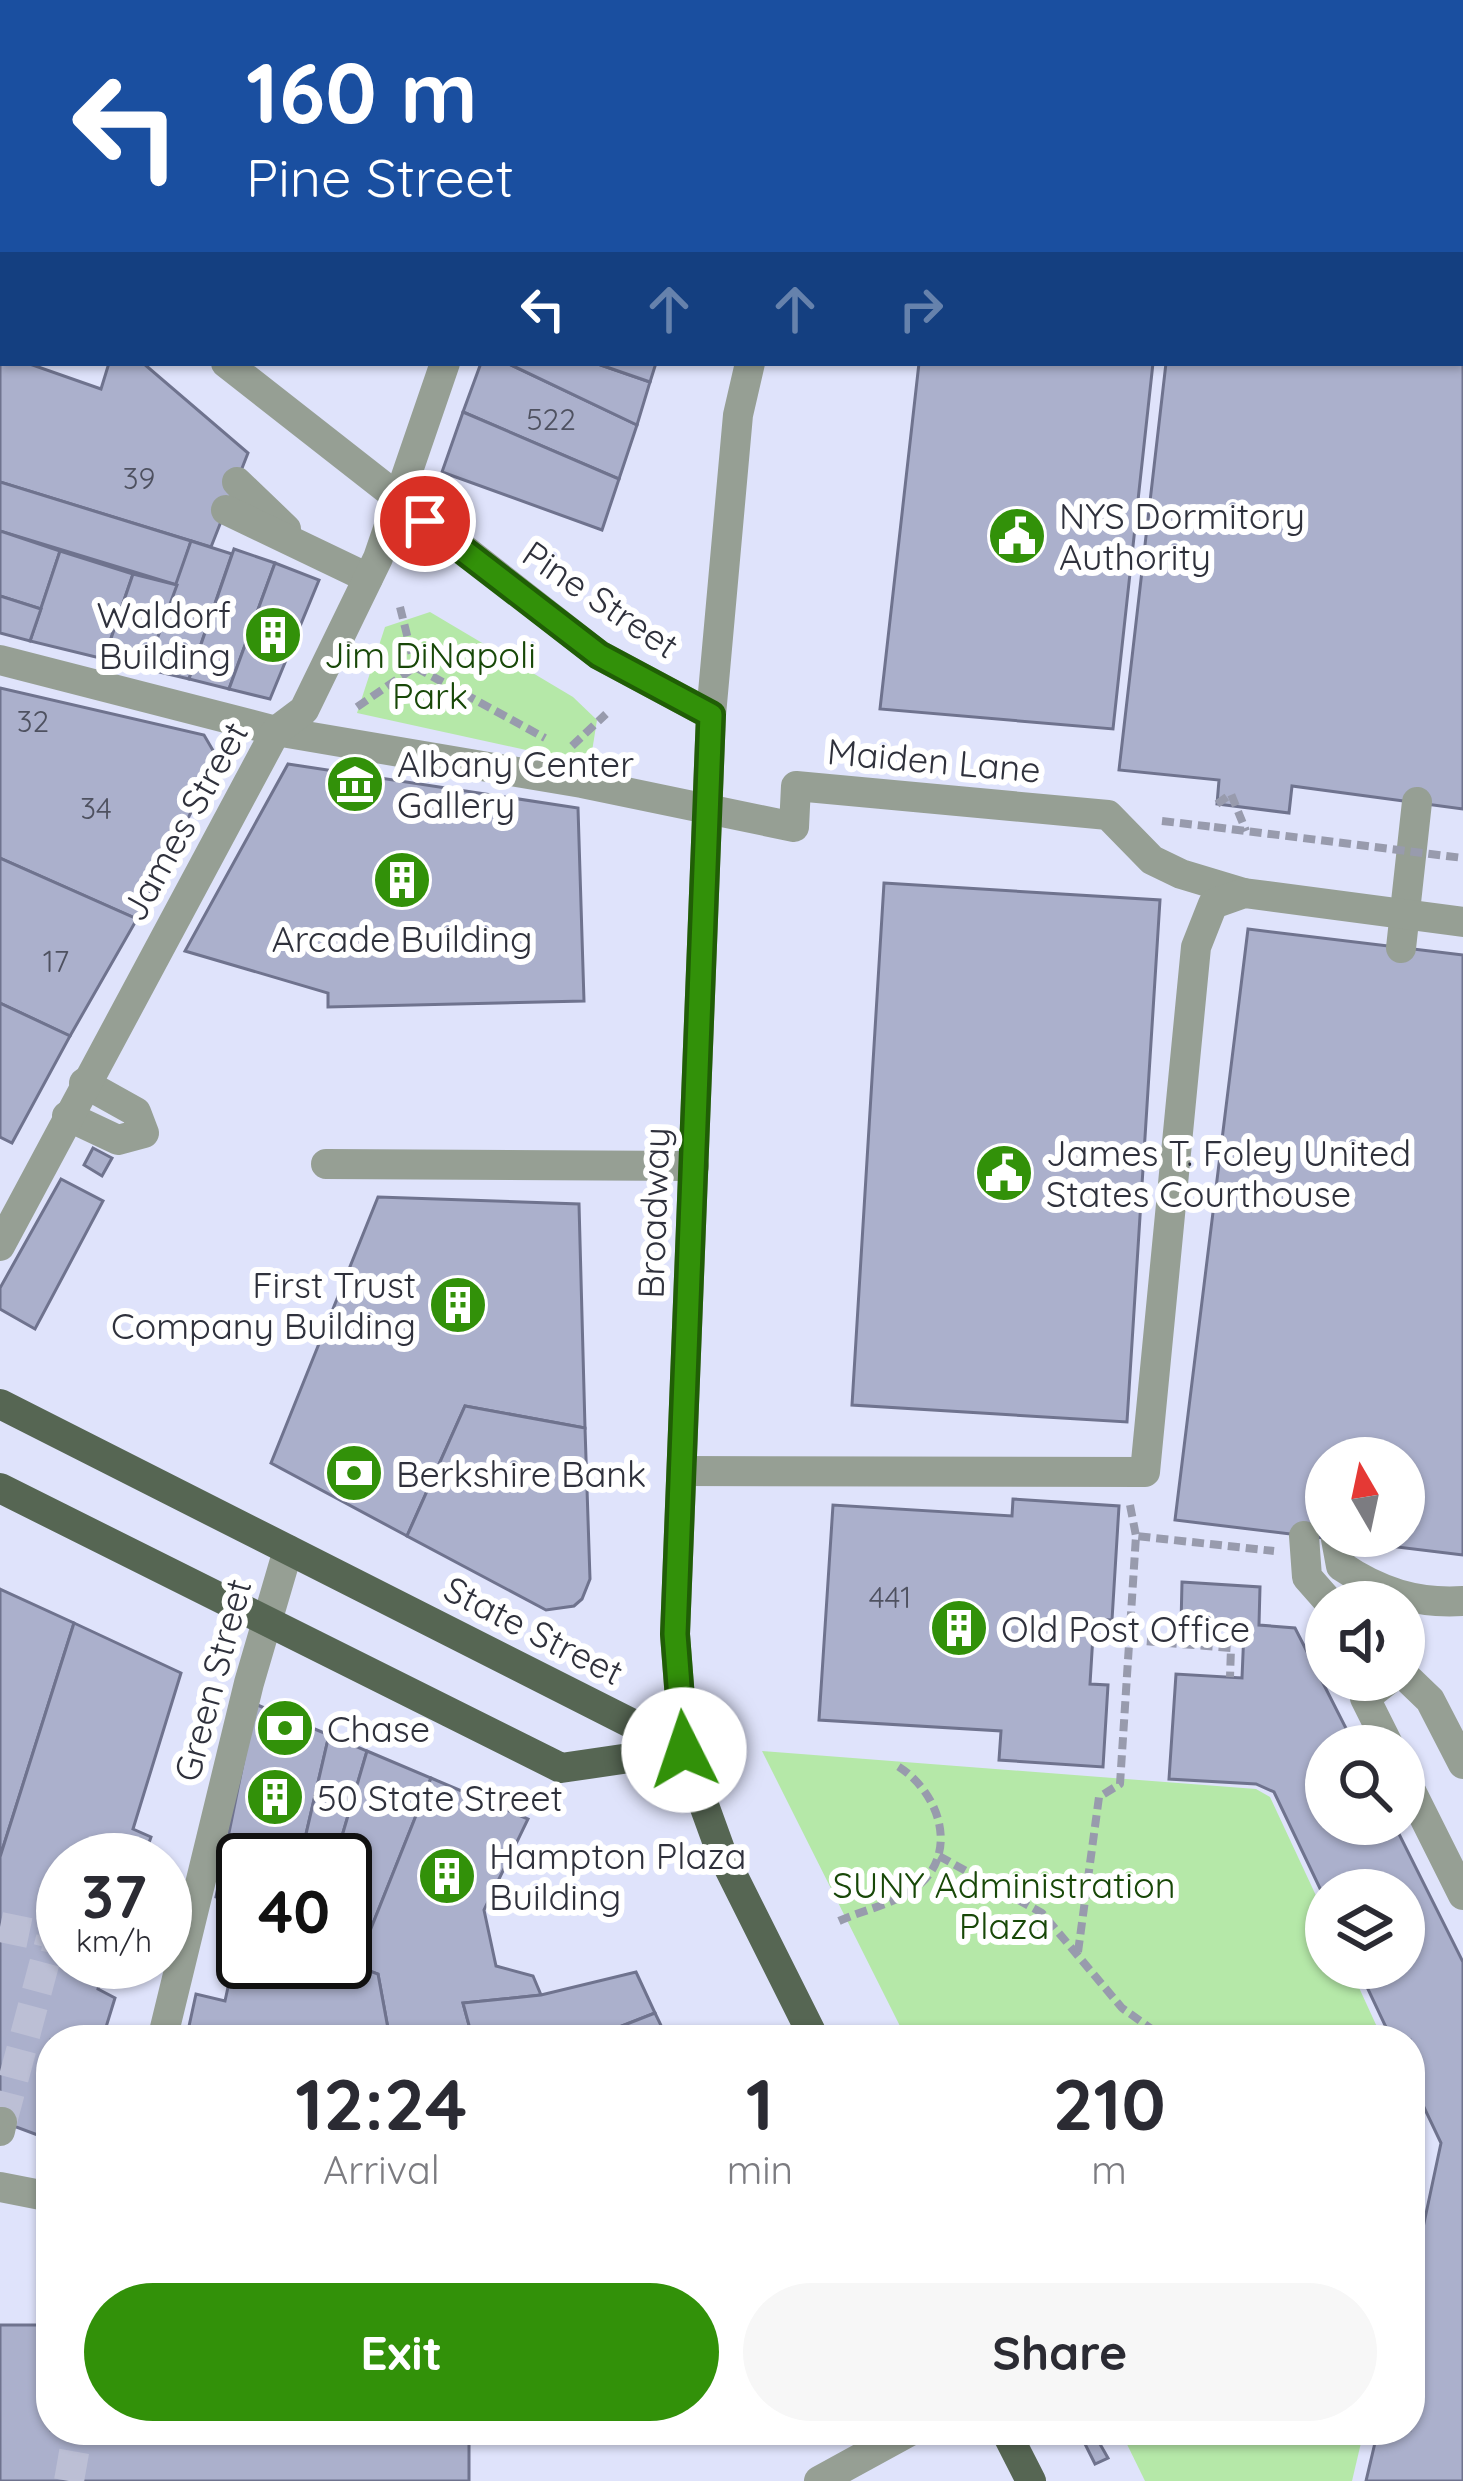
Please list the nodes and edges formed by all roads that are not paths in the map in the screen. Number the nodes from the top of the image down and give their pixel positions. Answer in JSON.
{"nodes":[{"id":1,"x":230,"y":366,"type":"edge"},
{"id":2,"x":444,"y":366,"type":"edge"},
{"id":3,"x":749,"y":366,"type":"edge"},
{"id":4,"x":231,"y":496,"type":"dead end"},
{"id":5,"x":398,"y":500,"type":"junction"},
{"id":6,"x":368,"y":578,"type":"junction"},
{"id":7,"x":0,"y":660,"type":"edge"},
{"id":8,"x":711,"y":715,"type":"junction"},
{"id":9,"x":276,"y":731,"type":"junction"},
{"id":10,"x":1417,"y":802,"type":"dead end"},
{"id":11,"x":708,"y":809,"type":"junction"},
{"id":12,"x":1244,"y":893,"type":"junction"},
{"id":13,"x":1405,"y":914,"type":"junction"},
{"id":14,"x":1463,"y":922,"type":"edge"},
{"id":15,"x":1401,"y":948,"type":"dead end"},
{"id":16,"x":84,"y":1083,"type":"junction"},
{"id":17,"x":67,"y":1116,"type":"junction"},
{"id":18,"x":326,"y":1164,"type":"dead end"},
{"id":19,"x":694,"y":1166,"type":"junction"},
{"id":20,"x":0,"y":1246,"type":"edge"},
{"id":21,"x":0,"y":1404,"type":"edge"},
{"id":22,"x":682,"y":1471,"type":"junction"},
{"id":23,"x":0,"y":1488,"type":"edge"},
{"id":24,"x":1297,"y":1544,"type":"road end"},
{"id":25,"x":288,"y":1550,"type":"junction"},
{"id":26,"x":1339,"y":1557,"type":"edge"},
{"id":27,"x":1311,"y":1581,"type":"edge"},
{"id":28,"x":1463,"y":1601,"type":"edge"},
{"id":29,"x":265,"y":1621,"type":"junction"},
{"id":30,"x":1425,"y":1695,"type":"edge"},
{"id":31,"x":684,"y":1750,"type":"junction"},
{"id":32,"x":1463,"y":1764,"type":"edge"},
{"id":33,"x":1425,"y":1819,"type":"edge"},
{"id":34,"x":192,"y":1889,"type":"edge"},
{"id":35,"x":1463,"y":1894,"type":"edge"},
{"id":36,"x":169,"y":1989,"type":"edge"},
{"id":37,"x":164,"y":2025,"type":"edge"},
{"id":38,"x":808,"y":2025,"type":"edge"},
{"id":39,"x":0,"y":2187,"type":"edge"},
{"id":40,"x":36,"y":2194,"type":"edge"},
{"id":41,"x":885,"y":2445,"type":"edge"},
{"id":42,"x":1013,"y":2445,"type":"edge"},
{"id":43,"x":819,"y":2481,"type":"edge"},
{"id":44,"x":1031,"y":2481,"type":"edge"}],
"edges":[{"from":1,"to":5,"type":"street","name":"Pine Street"},
{"from":2,"to":5,"type":"street","name":"James Street"},
{"from":3,"to":8,"type":"street","name":"Broadway"},
{"from":4,"to":6,"type":"street"},
{"from":5,"to":6,"type":"street","name":"James Street"},
{"from":5,"to":8,"type":"street","name":"Pine Street"},
{"from":6,"to":9,"type":"street","name":"James Street"},
{"from":7,"to":9,"type":"street","name":"Maiden Lane"},
{"from":8,"to":11,"type":"street","name":"Broadway"},
{"from":9,"to":11,"type":"street","name":"Maiden Lane"},
{"from":9,"to":16,"type":"street","name":"James Street"},
{"from":10,"to":13,"type":"street"},
{"from":11,"to":12,"type":"street","name":"Maiden Lane"},
{"from":11,"to":19,"type":"street","name":"Broadway"},
{"from":12,"to":13,"type":"street"},
{"from":12,"to":22,"type":"street"},
{"from":13,"to":14,"type":"street"},
{"from":13,"to":15,"type":"street"},
{"from":16,"to":17,"type":"street","name":"James Street"},
{"from":16,"to":17,"type":"street"},
{"from":17,"to":20,"type":"street","name":"James Street"},
{"from":18,"to":19,"type":"street"},
{"from":19,"to":22,"type":"street","name":"Broadway"},
{"from":21,"to":25,"type":"main road","name":"State Street"},
{"from":22,"to":31,"type":"street","name":"Broadway"},
{"from":23,"to":29,"type":"main road"},
{"from":24,"to":27,"type":"street"},
{"from":25,"to":29,"type":"street","name":"Green Street"},
{"from":25,"to":31,"type":"main road","name":"State Street"},
{"from":26,"to":28,"type":"street"},
{"from":29,"to":31,"type":"main road"},
{"from":29,"to":34,"type":"street","name":"Green Street"},
{"from":30,"to":32,"type":"street"},
{"from":31,"to":38,"type":"main road","name":"Broadway"},
{"from":33,"to":35,"type":"street"},
{"from":36,"to":37,"type":"street","name":"Green Street"},
{"from":39,"to":40,"type":"street"},
{"from":41,"to":43,"type":"street"},
{"from":42,"to":44,"type":"main road"}]}
